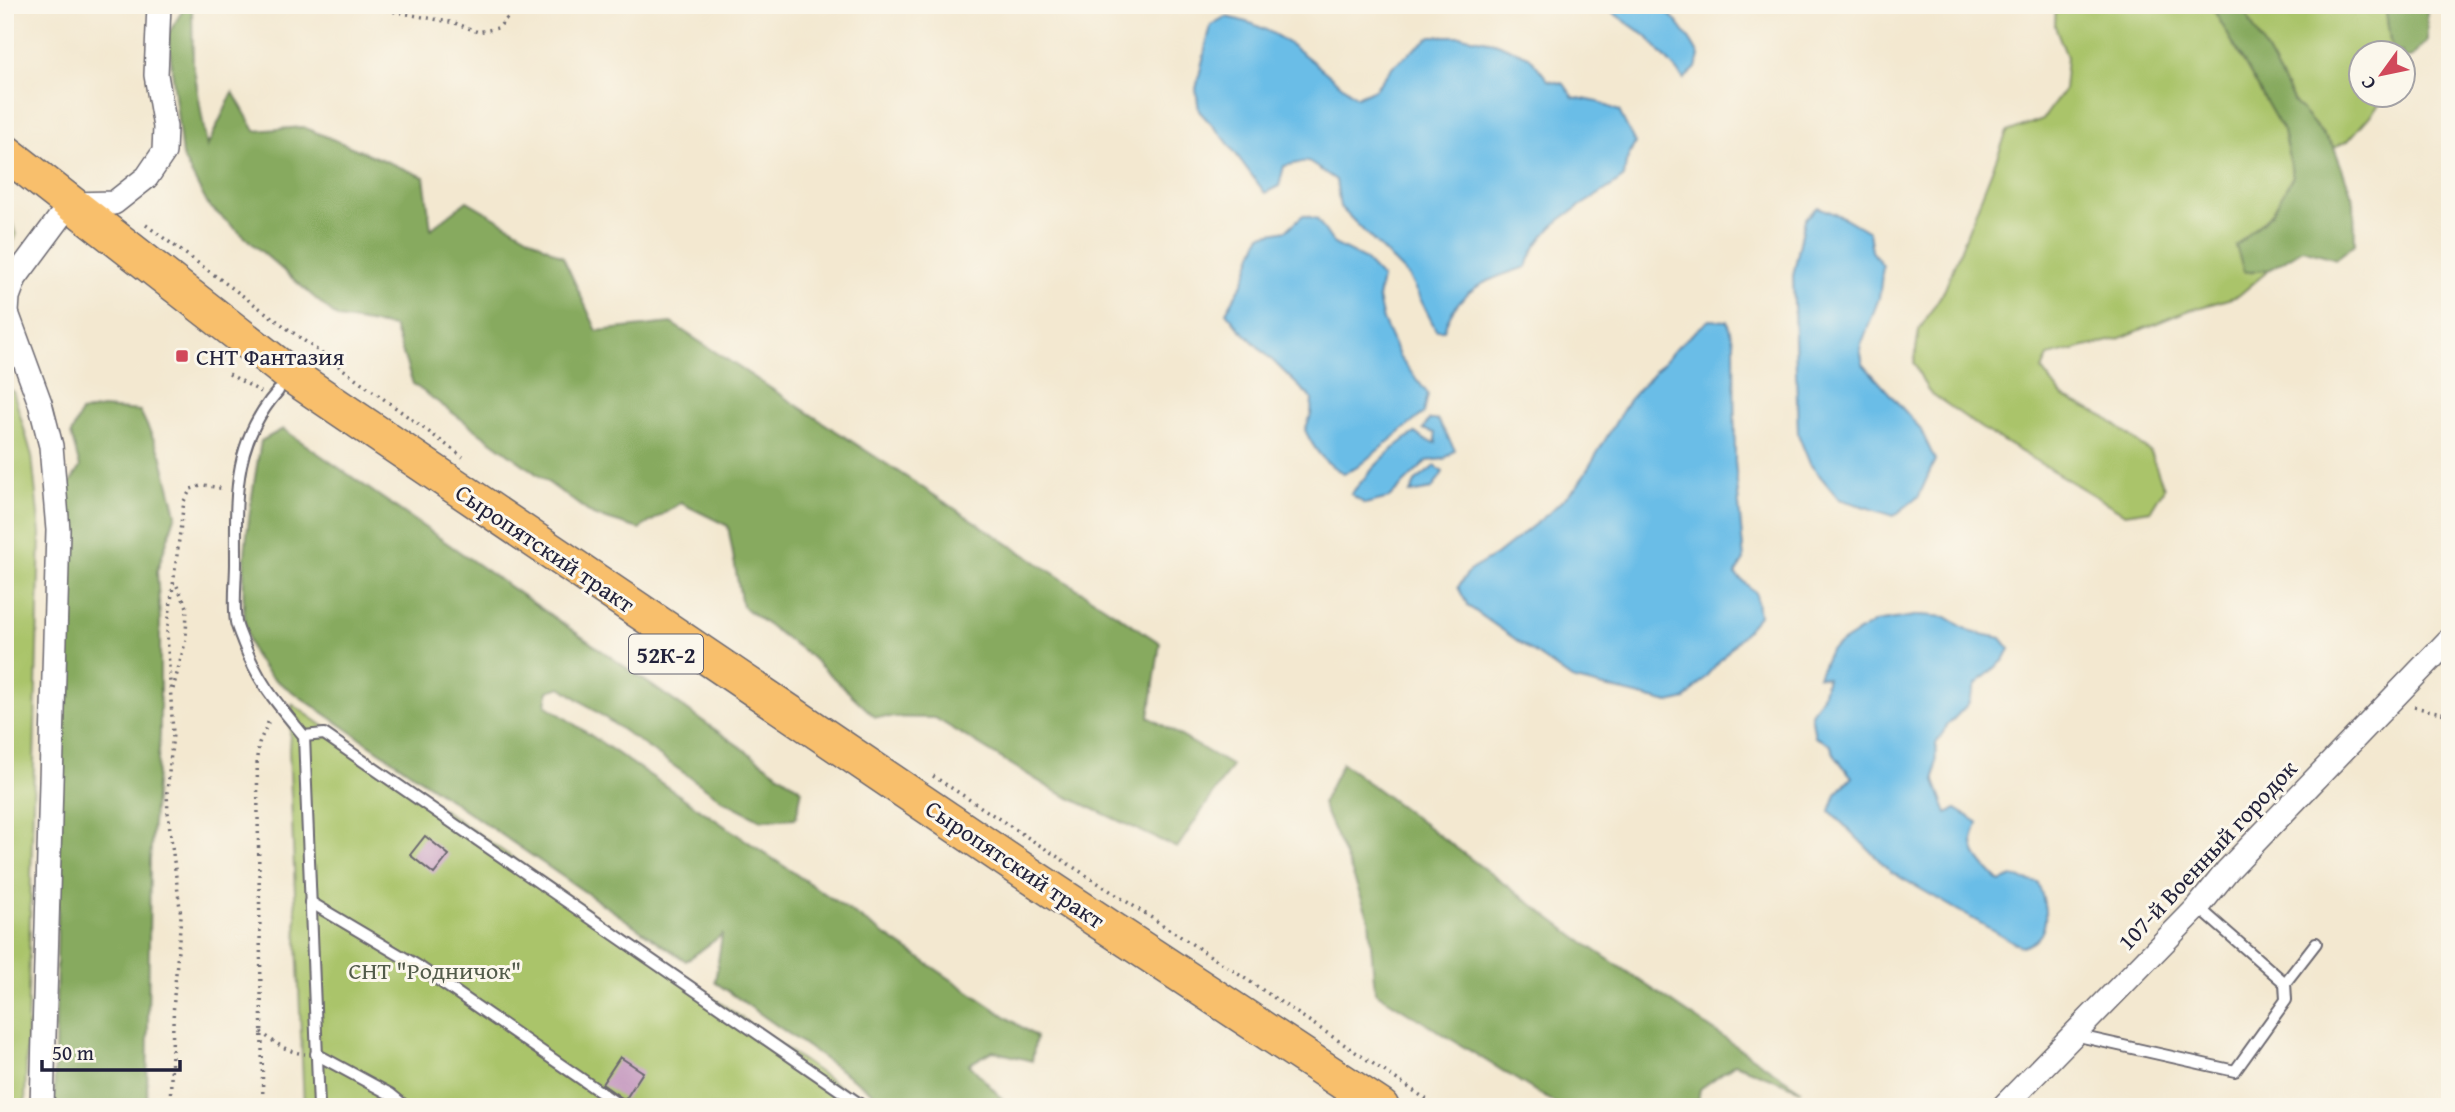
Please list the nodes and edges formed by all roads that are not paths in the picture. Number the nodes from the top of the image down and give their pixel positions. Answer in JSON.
{"nodes":[{"id":1,"x":159,"y":5,"type":"edge"},
{"id":2,"x":5,"y":152,"type":"edge"},
{"id":3,"x":5,"y":179,"type":"edge"},
{"id":4,"x":64,"y":213,"type":"junction"},
{"id":5,"x":7,"y":299,"type":"edge"},
{"id":6,"x":275,"y":395,"type":"junction"},
{"id":7,"x":2450,"y":639,"type":"edge"},
{"id":8,"x":304,"y":736,"type":"junction"},
{"id":9,"x":310,"y":902,"type":"junction"},
{"id":10,"x":2198,"y":907,"type":"junction"},
{"id":11,"x":2316,"y":943,"type":"dead end"},
{"id":12,"x":2285,"y":983,"type":"junction"},
{"id":13,"x":2074,"y":1035,"type":"junction"},
{"id":14,"x":316,"y":1055,"type":"junction"},
{"id":15,"x":42,"y":1107,"type":"edge"},
{"id":16,"x":319,"y":1107,"type":"edge"},
{"id":17,"x":406,"y":1107,"type":"edge"},
{"id":18,"x":622,"y":1107,"type":"edge"},
{"id":19,"x":864,"y":1107,"type":"edge"},
{"id":20,"x":1342,"y":1107,"type":"edge"},
{"id":21,"x":1381,"y":1107,"type":"edge"},
{"id":22,"x":2003,"y":1107,"type":"edge"}],
"edges":[{"from":1,"to":4,"type":"street"},
{"from":2,"to":4,"type":"main road","name":"Сыропятский тракт","number":"52К-2"},
{"from":3,"to":4,"type":"main road","name":"Сыропятский тракт","number":"52К-2"},
{"from":4,"to":5,"type":"street"},
{"from":4,"to":6,"type":"main road","name":"Сыропятский тракт","number":"52К-2"},
{"from":4,"to":21,"type":"main road","name":"Сыропятский тракт","number":"52К-2"},
{"from":5,"to":15,"type":"street"},
{"from":6,"to":8,"type":"lane"},
{"from":6,"to":20,"type":"main road","name":"Сыропятский тракт","number":"52К-2"},
{"from":7,"to":10,"type":"street","name":"107-й Военный городок"},
{"from":8,"to":9,"type":"lane"},
{"from":8,"to":19,"type":"lane"},
{"from":9,"to":14,"type":"lane"},
{"from":9,"to":18,"type":"lane"},
{"from":10,"to":12,"type":"lane"},
{"from":10,"to":13,"type":"street","name":"107-й Военный городок"},
{"from":11,"to":12,"type":"lane"},
{"from":12,"to":13,"type":"lane"},
{"from":13,"to":22,"type":"street","name":"107-й Военный городок"},
{"from":14,"to":16,"type":"lane"},
{"from":14,"to":17,"type":"lane"}]}
